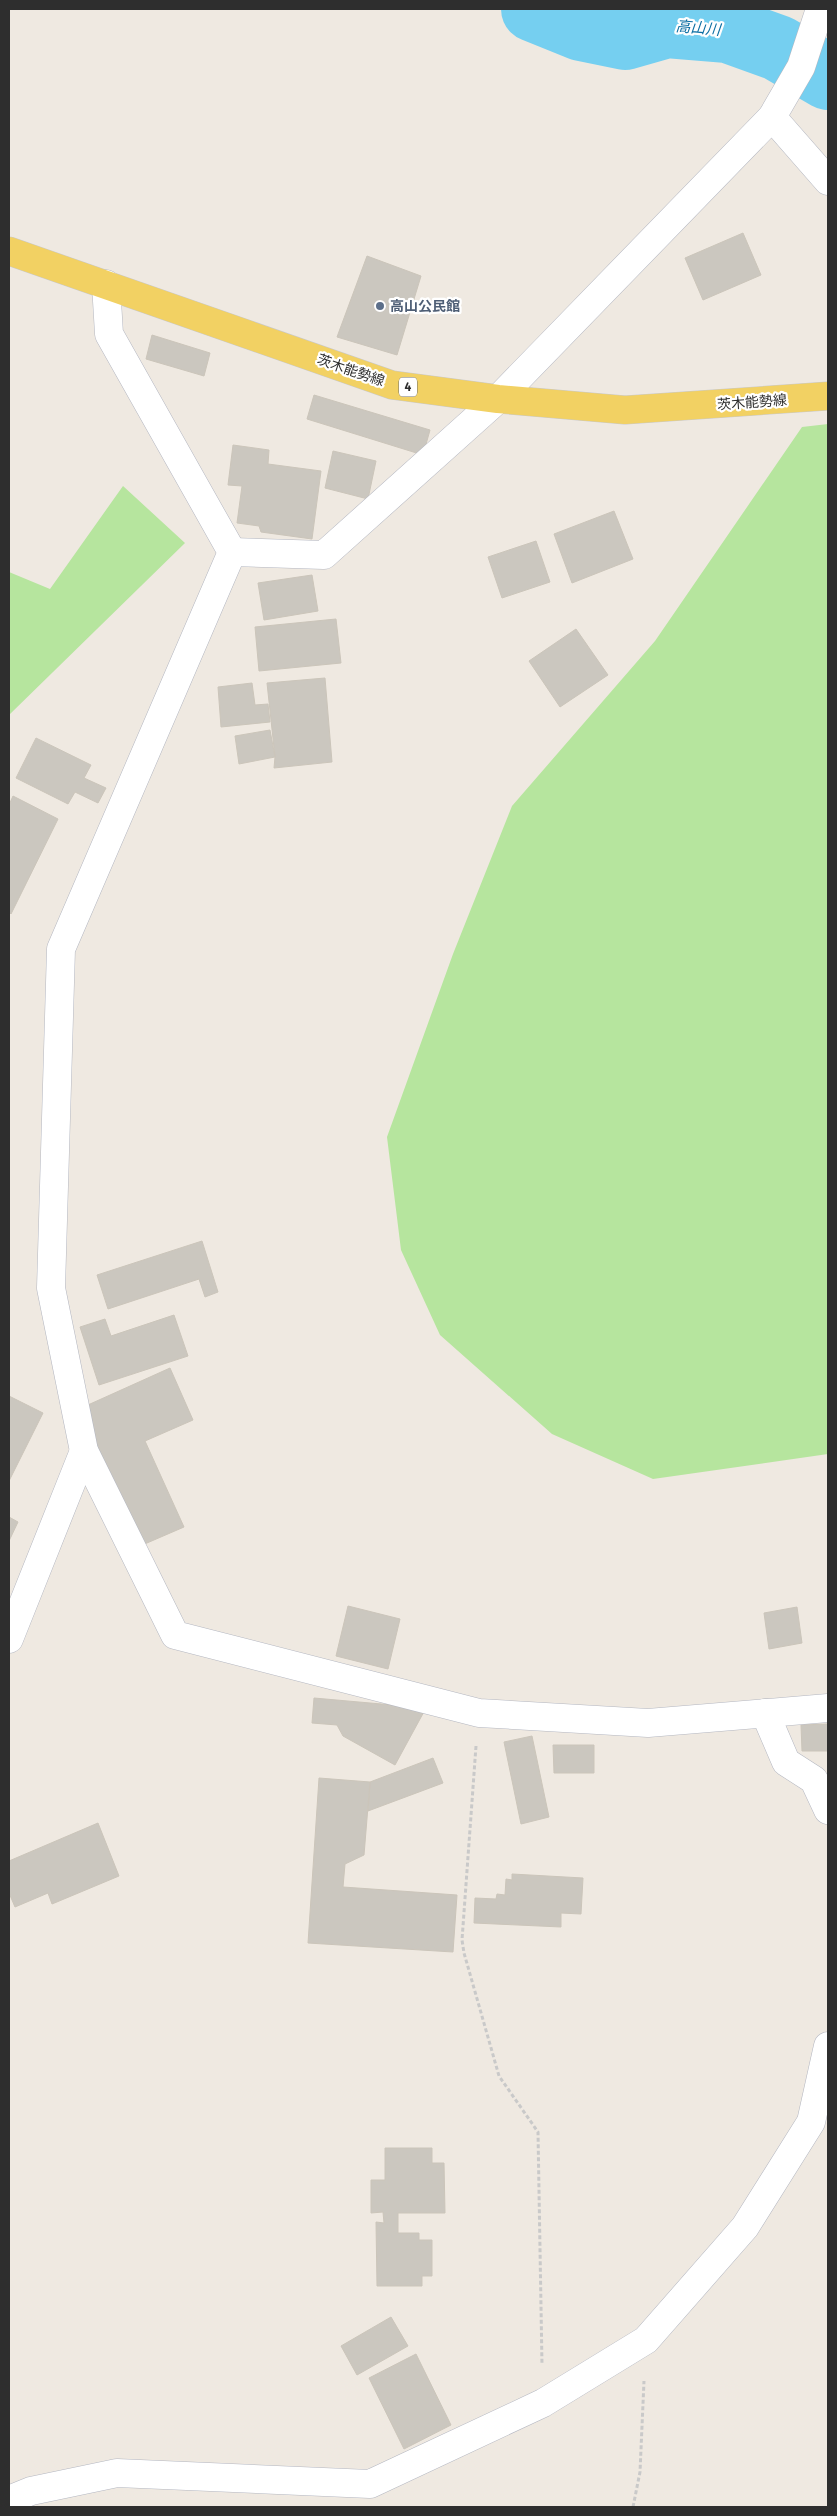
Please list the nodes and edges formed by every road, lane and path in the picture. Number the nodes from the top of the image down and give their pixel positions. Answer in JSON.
{"nodes":[{"id":1,"x":820,"y":9,"type":"edge"},
{"id":2,"x":772,"y":117,"type":"junction"},
{"id":3,"x":828,"y":181,"type":"edge"},
{"id":4,"x":9,"y":252,"type":"edge"},
{"id":5,"x":106,"y":284,"type":"junction"},
{"id":6,"x":828,"y":396,"type":"edge"},
{"id":7,"x":498,"y":399,"type":"junction"},
{"id":8,"x":232,"y":552,"type":"junction"},
{"id":9,"x":84,"y":1452,"type":"junction"},
{"id":10,"x":9,"y":1639,"type":"edge"},
{"id":11,"x":828,"y":1708,"type":"edge"},
{"id":12,"x":479,"y":1713,"type":"junction"},
{"id":13,"x":766,"y":1713,"type":"junction"},
{"id":14,"x":828,"y":1810,"type":"edge"},
{"id":15,"x":828,"y":2046,"type":"edge"},
{"id":16,"x":646,"y":2340,"type":"junction"},
{"id":17,"x":543,"y":2403,"type":"junction"},
{"id":18,"x":9,"y":2500,"type":"edge"},
{"id":19,"x":633,"y":2507,"type":"edge"}],
"edges":[{"from":1,"to":2,"type":"street"},
{"from":2,"to":3,"type":"street"},
{"from":2,"to":7,"type":"street"},
{"from":4,"to":5,"type":"main road","name":"茨木能勢線","number":"4"},
{"from":5,"to":7,"type":"main road","name":"茨木能勢線","number":"4"},
{"from":5,"to":8,"type":"street"},
{"from":6,"to":7,"type":"main road","name":"茨木能勢線","number":"4"},
{"from":7,"to":8,"type":"street"},
{"from":8,"to":9,"type":"street"},
{"from":9,"to":10,"type":"street"},
{"from":9,"to":12,"type":"street"},
{"from":11,"to":13,"type":"street"},
{"from":12,"to":13,"type":"street"},
{"from":12,"to":17,"type":"path"},
{"from":13,"to":14,"type":"street"},
{"from":15,"to":16,"type":"street"},
{"from":16,"to":17,"type":"street"},
{"from":16,"to":19,"type":"path"},
{"from":17,"to":18,"type":"street"}]}
